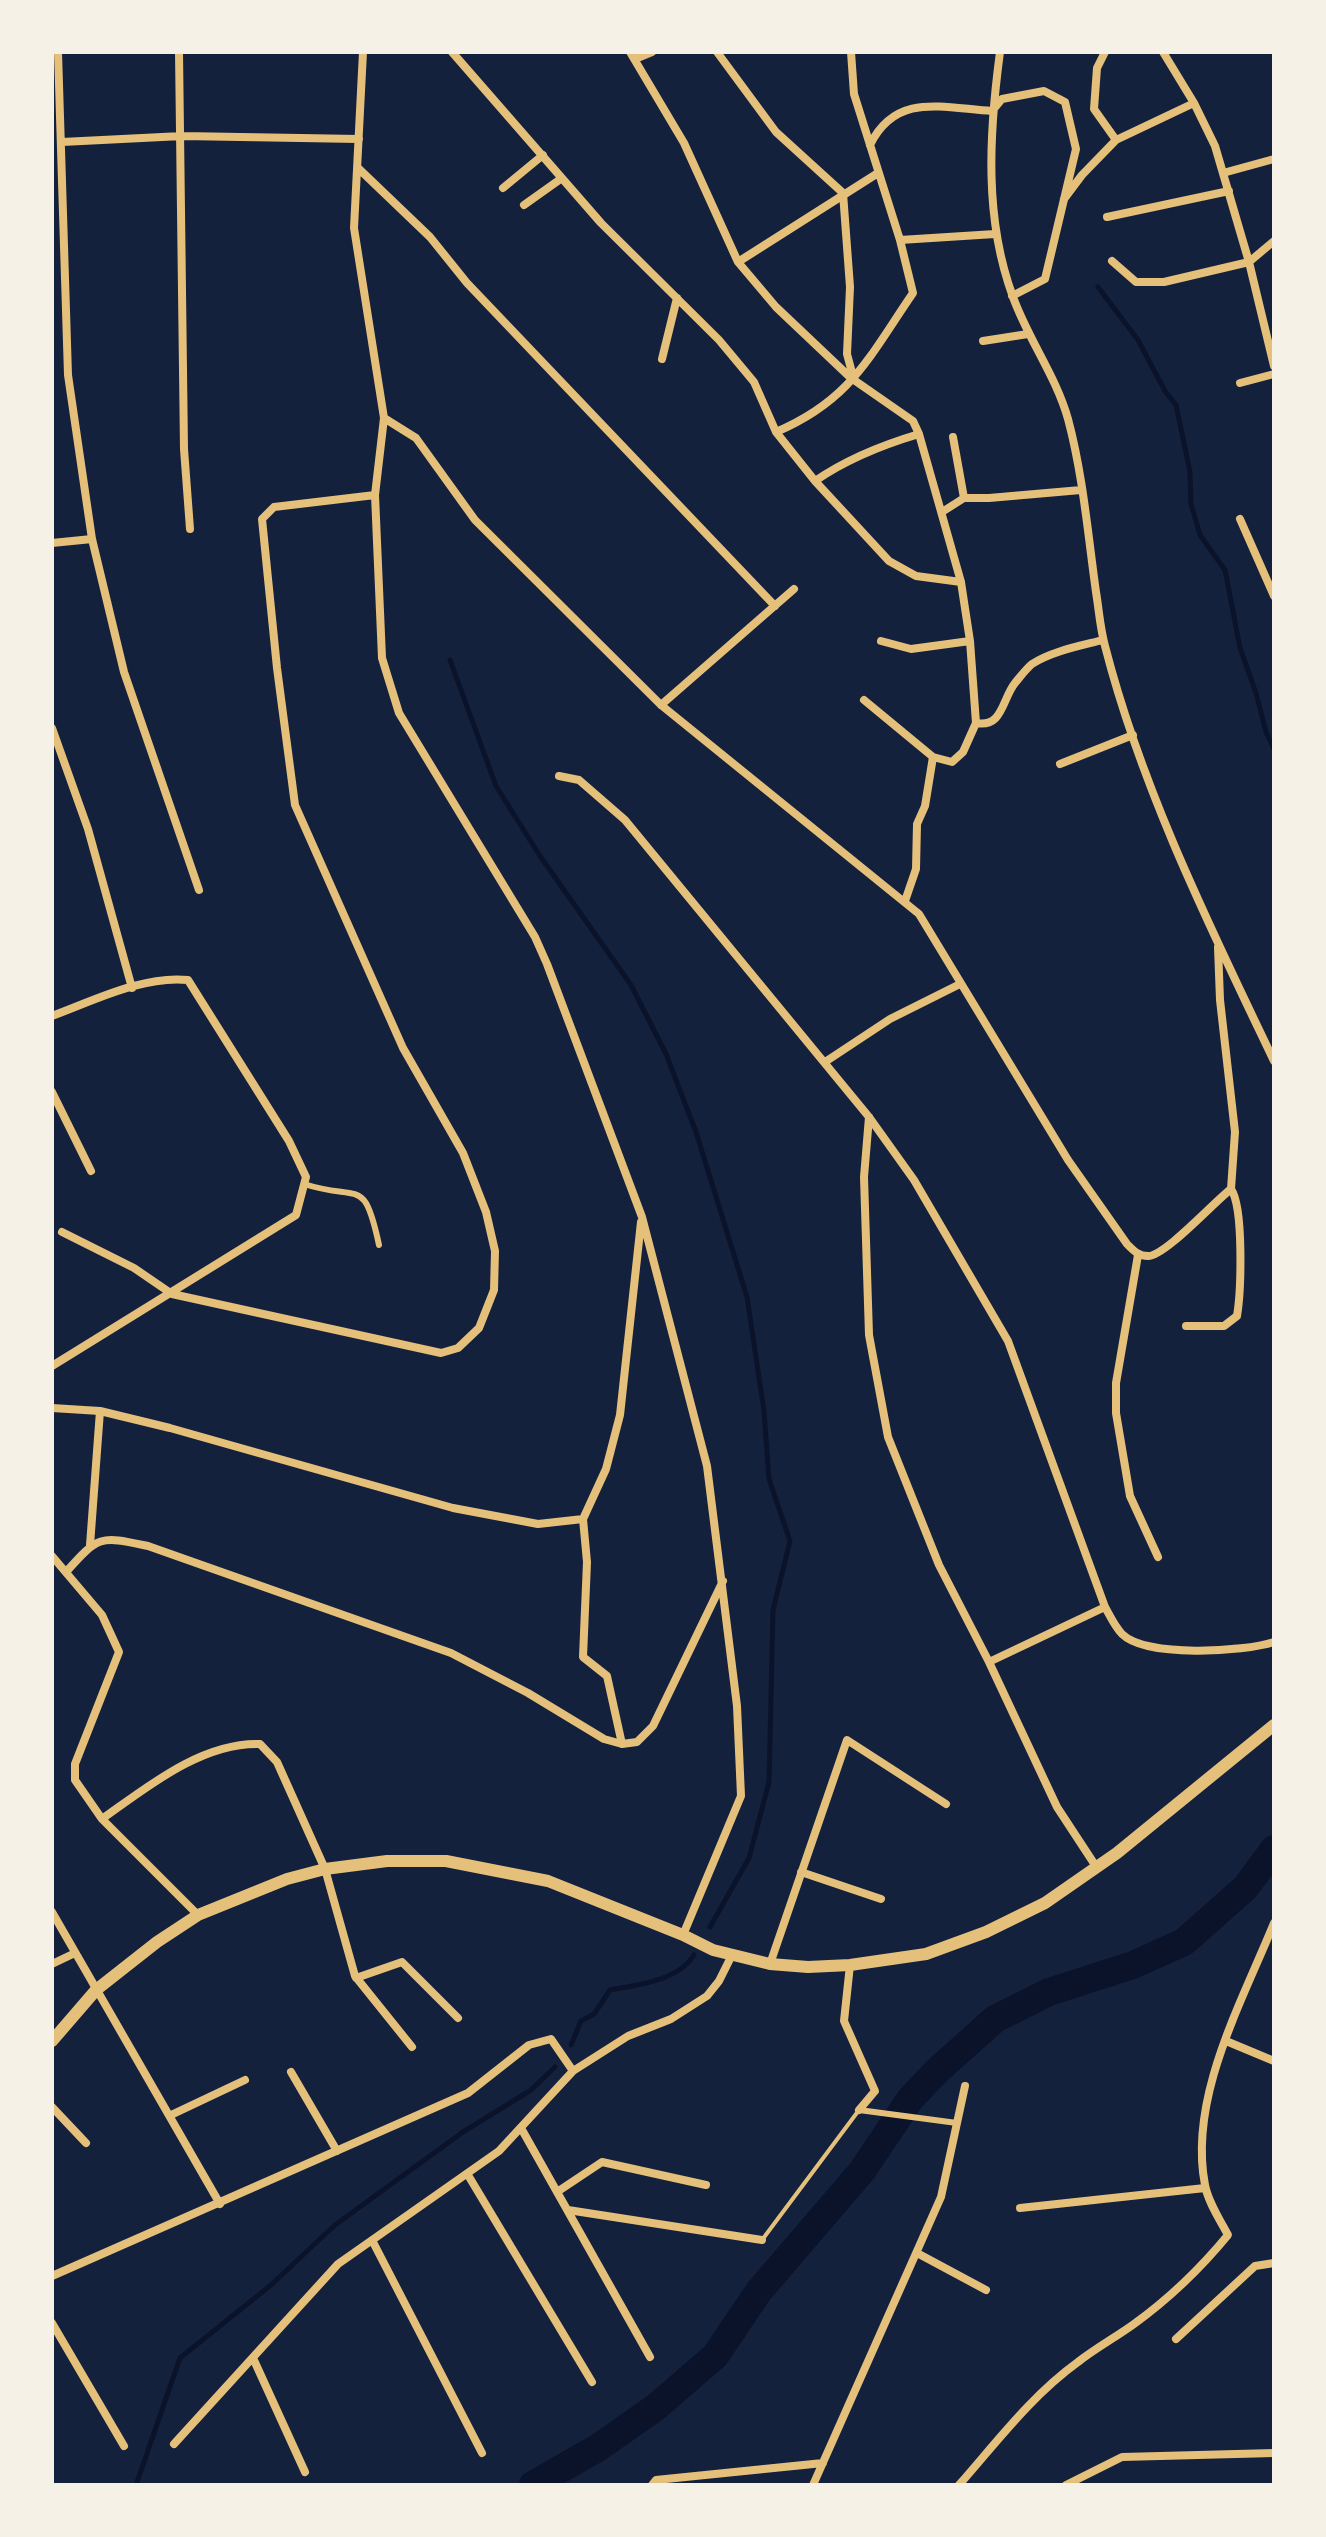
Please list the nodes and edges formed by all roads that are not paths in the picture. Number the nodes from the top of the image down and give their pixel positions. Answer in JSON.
{"nodes":[{"id":1,"x":58,"y":52,"type":"edge"},
{"id":2,"x":179,"y":52,"type":"edge"},
{"id":3,"x":363,"y":52,"type":"edge"},
{"id":4,"x":452,"y":52,"type":"edge"},
{"id":5,"x":652,"y":52,"type":"edge"},
{"id":6,"x":717,"y":52,"type":"edge"},
{"id":7,"x":851,"y":52,"type":"edge"},
{"id":8,"x":1000,"y":52,"type":"edge"},
{"id":9,"x":1105,"y":52,"type":"edge"},
{"id":10,"x":1163,"y":52,"type":"edge"},
{"id":11,"x":632,"y":55,"type":"edge"},
{"id":12,"x":1194,"y":103,"type":"junction"},
{"id":13,"x":992,"y":111,"type":"junction"},
{"id":14,"x":182,"y":136,"type":"junction"},
{"id":15,"x":359,"y":139,"type":"junction"},
{"id":16,"x":1116,"y":140,"type":"junction"},
{"id":17,"x":62,"y":142,"type":"junction"},
{"id":18,"x":870,"y":146,"type":"junction"},
{"id":19,"x":543,"y":155,"type":"junction"},
{"id":20,"x":1274,"y":159,"type":"edge"},
{"id":21,"x":358,"y":168,"type":"junction"},
{"id":22,"x":878,"y":173,"type":"junction"},
{"id":23,"x":1223,"y":173,"type":"junction"},
{"id":24,"x":562,"y":178,"type":"junction"},
{"id":25,"x":503,"y":188,"type":"dead end"},
{"id":26,"x":1229,"y":191,"type":"junction"},
{"id":27,"x":843,"y":193,"type":"junction"},
{"id":28,"x":1062,"y":203,"type":"junction"},
{"id":29,"x":524,"y":205,"type":"dead end"},
{"id":30,"x":1107,"y":217,"type":"dead end"},
{"id":31,"x":995,"y":234,"type":"junction"},
{"id":32,"x":900,"y":240,"type":"junction"},
{"id":33,"x":1274,"y":241,"type":"edge"},
{"id":34,"x":1112,"y":261,"type":"dead end"},
{"id":35,"x":738,"y":262,"type":"junction"},
{"id":36,"x":1249,"y":262,"type":"junction"},
{"id":37,"x":1012,"y":296,"type":"junction"},
{"id":38,"x":677,"y":298,"type":"junction"},
{"id":39,"x":1028,"y":334,"type":"junction"},
{"id":40,"x":983,"y":341,"type":"dead end"},
{"id":41,"x":662,"y":359,"type":"dead end"},
{"id":42,"x":1274,"y":366,"type":"edge"},
{"id":43,"x":1274,"y":374,"type":"edge"},
{"id":44,"x":854,"y":380,"type":"junction"},
{"id":45,"x":1240,"y":383,"type":"dead end"},
{"id":46,"x":384,"y":418,"type":"junction"},
{"id":47,"x":776,"y":432,"type":"junction"},
{"id":48,"x":919,"y":434,"type":"junction"},
{"id":49,"x":953,"y":437,"type":"dead end"},
{"id":50,"x":815,"y":481,"type":"junction"},
{"id":51,"x":1081,"y":490,"type":"junction"},
{"id":52,"x":375,"y":495,"type":"junction"},
{"id":53,"x":964,"y":498,"type":"junction"},
{"id":54,"x":942,"y":512,"type":"junction"},
{"id":55,"x":1240,"y":519,"type":"dead end"},
{"id":56,"x":190,"y":529,"type":"dead end"},
{"id":57,"x":92,"y":539,"type":"junction"},
{"id":58,"x":52,"y":543,"type":"edge"},
{"id":59,"x":961,"y":582,"type":"junction"},
{"id":60,"x":794,"y":589,"type":"dead end"},
{"id":61,"x":1274,"y":596,"type":"edge"},
{"id":62,"x":775,"y":606,"type":"junction"},
{"id":63,"x":1103,"y":640,"type":"junction"},
{"id":64,"x":881,"y":641,"type":"dead end"},
{"id":65,"x":970,"y":641,"type":"junction"},
{"id":66,"x":864,"y":700,"type":"dead end"},
{"id":67,"x":661,"y":705,"type":"junction"},
{"id":68,"x":976,"y":723,"type":"junction"},
{"id":69,"x":52,"y":728,"type":"edge"},
{"id":70,"x":1133,"y":735,"type":"junction"},
{"id":71,"x":933,"y":757,"type":"junction"},
{"id":72,"x":1060,"y":764,"type":"dead end"},
{"id":73,"x":559,"y":776,"type":"dead end"},
{"id":74,"x":199,"y":890,"type":"dead end"},
{"id":75,"x":905,"y":901,"type":"junction"},
{"id":76,"x":1218,"y":942,"type":"junction"},
{"id":77,"x":960,"y":984,"type":"junction"},
{"id":78,"x":132,"y":988,"type":"junction"},
{"id":79,"x":52,"y":1016,"type":"edge"},
{"id":80,"x":1274,"y":1061,"type":"edge"},
{"id":81,"x":825,"y":1062,"type":"junction"},
{"id":82,"x":52,"y":1092,"type":"edge"},
{"id":83,"x":869,"y":1117,"type":"junction"},
{"id":84,"x":91,"y":1171,"type":"dead end"},
{"id":85,"x":304,"y":1184,"type":"junction"},
{"id":86,"x":1231,"y":1189,"type":"junction"},
{"id":87,"x":642,"y":1217,"type":"junction"},
{"id":88,"x":62,"y":1232,"type":"dead end"},
{"id":89,"x":379,"y":1245,"type":"dead end"},
{"id":90,"x":1138,"y":1255,"type":"junction"},
{"id":91,"x":172,"y":1294,"type":"junction"},
{"id":92,"x":1186,"y":1326,"type":"dead end"},
{"id":93,"x":52,"y":1366,"type":"edge"},
{"id":94,"x":52,"y":1408,"type":"edge"},
{"id":95,"x":100,"y":1411,"type":"junction"},
{"id":96,"x":583,"y":1519,"type":"junction"},
{"id":97,"x":90,"y":1545,"type":"junction"},
{"id":98,"x":52,"y":1556,"type":"edge"},
{"id":99,"x":1158,"y":1557,"type":"dead end"},
{"id":100,"x":66,"y":1572,"type":"junction"},
{"id":101,"x":723,"y":1580,"type":"junction"},
{"id":102,"x":1105,"y":1607,"type":"junction"},
{"id":103,"x":1274,"y":1642,"type":"edge"},
{"id":104,"x":989,"y":1662,"type":"junction"},
{"id":105,"x":1274,"y":1725,"type":"edge"},
{"id":106,"x":622,"y":1744,"type":"junction"},
{"id":107,"x":946,"y":1804,"type":"dead end"},
{"id":108,"x":102,"y":1819,"type":"junction"},
{"id":109,"x":1097,"y":1868,"type":"junction"},
{"id":110,"x":325,"y":1869,"type":"junction"},
{"id":111,"x":801,"y":1872,"type":"junction"},
{"id":112,"x":881,"y":1899,"type":"dead end"},
{"id":113,"x":52,"y":1912,"type":"edge"},
{"id":114,"x":198,"y":1915,"type":"junction"},
{"id":115,"x":1274,"y":1923,"type":"edge"},
{"id":116,"x":683,"y":1935,"type":"junction"},
{"id":117,"x":75,"y":1953,"type":"junction"},
{"id":118,"x":732,"y":1955,"type":"junction"},
{"id":119,"x":52,"y":1964,"type":"edge"},
{"id":120,"x":770,"y":1964,"type":"junction"},
{"id":121,"x":850,"y":1965,"type":"junction"},
{"id":122,"x":356,"y":1978,"type":"junction"},
{"id":123,"x":96,"y":1990,"type":"junction"},
{"id":124,"x":458,"y":2018,"type":"dead end"},
{"id":125,"x":52,"y":2041,"type":"edge"},
{"id":126,"x":1226,"y":2041,"type":"junction"},
{"id":127,"x":412,"y":2047,"type":"dead end"},
{"id":128,"x":1274,"y":2061,"type":"edge"},
{"id":129,"x":573,"y":2071,"type":"junction"},
{"id":130,"x":291,"y":2072,"type":"dead end"},
{"id":131,"x":245,"y":2080,"type":"dead end"},
{"id":132,"x":965,"y":2086,"type":"dead end"},
{"id":133,"x":52,"y":2107,"type":"edge"},
{"id":134,"x":862,"y":2111,"type":"junction"},
{"id":135,"x":171,"y":2115,"type":"junction"},
{"id":136,"x":954,"y":2122,"type":"junction"},
{"id":137,"x":521,"y":2128,"type":"junction"},
{"id":138,"x":86,"y":2143,"type":"dead end"},
{"id":139,"x":337,"y":2151,"type":"junction"},
{"id":140,"x":468,"y":2175,"type":"junction"},
{"id":141,"x":706,"y":2185,"type":"dead end"},
{"id":142,"x":1205,"y":2188,"type":"junction"},
{"id":143,"x":557,"y":2192,"type":"junction"},
{"id":144,"x":220,"y":2204,"type":"junction"},
{"id":145,"x":1020,"y":2208,"type":"dead end"},
{"id":146,"x":568,"y":2210,"type":"junction"},
{"id":147,"x":762,"y":2240,"type":"joint"},
{"id":148,"x":373,"y":2242,"type":"junction"},
{"id":149,"x":917,"y":2253,"type":"junction"},
{"id":150,"x":1274,"y":2263,"type":"edge"},
{"id":151,"x":52,"y":2276,"type":"edge"},
{"id":152,"x":986,"y":2290,"type":"dead end"},
{"id":153,"x":52,"y":2323,"type":"edge"},
{"id":154,"x":1176,"y":2339,"type":"dead end"},
{"id":155,"x":650,"y":2357,"type":"dead end"},
{"id":156,"x":253,"y":2358,"type":"junction"},
{"id":157,"x":592,"y":2382,"type":"dead end"},
{"id":158,"x":174,"y":2444,"type":"dead end"},
{"id":159,"x":124,"y":2446,"type":"dead end"},
{"id":160,"x":482,"y":2453,"type":"dead end"},
{"id":161,"x":1274,"y":2453,"type":"edge"},
{"id":162,"x":823,"y":2463,"type":"junction"},
{"id":163,"x":305,"y":2472,"type":"dead end"},
{"id":164,"x":652,"y":2485,"type":"edge"},
{"id":165,"x":813,"y":2485,"type":"edge"},
{"id":166,"x":959,"y":2485,"type":"edge"},
{"id":167,"x":1066,"y":2485,"type":"edge"}],
"edges":[{"from":1,"to":17,"type":"street"},
{"from":2,"to":14,"type":"street"},
{"from":3,"to":15,"type":"street"},
{"from":4,"to":19,"type":"street"},
{"from":5,"to":11,"type":"street"},
{"from":6,"to":27,"type":"street"},
{"from":7,"to":18,"type":"street"},
{"from":8,"to":13,"type":"street"},
{"from":9,"to":16,"type":"street"},
{"from":10,"to":12,"type":"street"},
{"from":11,"to":35,"type":"street"},
{"from":12,"to":16,"type":"street"},
{"from":12,"to":23,"type":"street"},
{"from":13,"to":18,"type":"street"},
{"from":13,"to":28,"type":"street"},
{"from":13,"to":31,"type":"street"},
{"from":14,"to":15,"type":"street"},
{"from":14,"to":17,"type":"street"},
{"from":14,"to":56,"type":"street"},
{"from":15,"to":21,"type":"street"},
{"from":16,"to":28,"type":"street"},
{"from":17,"to":57,"type":"street"},
{"from":18,"to":22,"type":"street"},
{"from":19,"to":24,"type":"street"},
{"from":19,"to":25,"type":"street"},
{"from":20,"to":23,"type":"street"},
{"from":21,"to":46,"type":"street"},
{"from":21,"to":62,"type":"street"},
{"from":22,"to":27,"type":"street"},
{"from":22,"to":32,"type":"street"},
{"from":23,"to":26,"type":"street"},
{"from":24,"to":29,"type":"street"},
{"from":24,"to":38,"type":"street"},
{"from":26,"to":30,"type":"street"},
{"from":26,"to":36,"type":"street"},
{"from":27,"to":35,"type":"street"},
{"from":27,"to":44,"type":"street"},
{"from":28,"to":37,"type":"street"},
{"from":31,"to":32,"type":"street"},
{"from":31,"to":37,"type":"street"},
{"from":32,"to":44,"type":"street"},
{"from":33,"to":36,"type":"street"},
{"from":34,"to":36,"type":"street"},
{"from":35,"to":44,"type":"street"},
{"from":36,"to":42,"type":"street"},
{"from":37,"to":39,"type":"street"},
{"from":38,"to":41,"type":"street"},
{"from":38,"to":47,"type":"street"},
{"from":39,"to":40,"type":"street"},
{"from":39,"to":51,"type":"street"},
{"from":43,"to":45,"type":"street"},
{"from":44,"to":47,"type":"street"},
{"from":44,"to":48,"type":"street"},
{"from":46,"to":52,"type":"street"},
{"from":46,"to":67,"type":"street"},
{"from":47,"to":50,"type":"street"},
{"from":48,"to":50,"type":"street"},
{"from":48,"to":54,"type":"street"},
{"from":49,"to":53,"type":"street"},
{"from":50,"to":59,"type":"street"},
{"from":51,"to":53,"type":"street"},
{"from":51,"to":63,"type":"street"},
{"from":52,"to":87,"type":"street"},
{"from":52,"to":91,"type":"street"},
{"from":53,"to":54,"type":"street"},
{"from":54,"to":59,"type":"street"},
{"from":55,"to":61,"type":"street"},
{"from":57,"to":58,"type":"street"},
{"from":57,"to":74,"type":"street"},
{"from":59,"to":65,"type":"street"},
{"from":60,"to":62,"type":"street"},
{"from":62,"to":67,"type":"street"},
{"from":63,"to":68,"type":"street"},
{"from":63,"to":70,"type":"street"},
{"from":64,"to":65,"type":"street"},
{"from":65,"to":68,"type":"street"},
{"from":66,"to":71,"type":"street"},
{"from":67,"to":75,"type":"street"},
{"from":68,"to":71,"type":"street"},
{"from":69,"to":78,"type":"street"},
{"from":70,"to":72,"type":"street"},
{"from":70,"to":76,"type":"street"},
{"from":71,"to":75,"type":"street"},
{"from":73,"to":81,"type":"street"},
{"from":75,"to":77,"type":"street"},
{"from":76,"to":80,"type":"street"},
{"from":76,"to":86,"type":"street"},
{"from":77,"to":81,"type":"street"},
{"from":77,"to":90,"type":"street"},
{"from":78,"to":79,"type":"street"},
{"from":78,"to":85,"type":"street"},
{"from":81,"to":83,"type":"street"},
{"from":82,"to":84,"type":"street"},
{"from":83,"to":102,"type":"street"},
{"from":83,"to":104,"type":"street"},
{"from":85,"to":89,"type":"street"},
{"from":85,"to":91,"type":"street"},
{"from":86,"to":90,"type":"street"},
{"from":86,"to":92,"type":"street"},
{"from":87,"to":96,"type":"street"},
{"from":87,"to":101,"type":"street"},
{"from":88,"to":91,"type":"street"},
{"from":90,"to":99,"type":"street"},
{"from":91,"to":93,"type":"street"},
{"from":94,"to":95,"type":"street"},
{"from":95,"to":96,"type":"street"},
{"from":95,"to":97,"type":"street"},
{"from":96,"to":106,"type":"street"},
{"from":97,"to":100,"type":"street"},
{"from":97,"to":106,"type":"street"},
{"from":98,"to":100,"type":"street"},
{"from":100,"to":108,"type":"street"},
{"from":101,"to":106,"type":"street"},
{"from":101,"to":116,"type":"street"},
{"from":102,"to":103,"type":"street"},
{"from":102,"to":104,"type":"street"},
{"from":104,"to":109,"type":"street"},
{"from":105,"to":109,"type":"main road"},
{"from":107,"to":111,"type":"street"},
{"from":108,"to":110,"type":"street"},
{"from":108,"to":114,"type":"street"},
{"from":109,"to":121,"type":"main road"},
{"from":110,"to":114,"type":"main road"},
{"from":110,"to":116,"type":"main road"},
{"from":110,"to":122,"type":"street"},
{"from":111,"to":112,"type":"street"},
{"from":111,"to":120,"type":"street"},
{"from":113,"to":117,"type":"street"},
{"from":114,"to":123,"type":"main road"},
{"from":115,"to":126,"type":"street"},
{"from":116,"to":118,"type":"main road"},
{"from":117,"to":119,"type":"street"},
{"from":117,"to":123,"type":"street"},
{"from":118,"to":120,"type":"main road"},
{"from":118,"to":129,"type":"street"},
{"from":120,"to":121,"type":"main road"},
{"from":121,"to":134,"type":"street"},
{"from":122,"to":124,"type":"street"},
{"from":122,"to":127,"type":"street"},
{"from":123,"to":125,"type":"main road"},
{"from":123,"to":135,"type":"street"},
{"from":126,"to":128,"type":"street"},
{"from":126,"to":142,"type":"street"},
{"from":129,"to":137,"type":"street"},
{"from":129,"to":139,"type":"street"},
{"from":130,"to":139,"type":"street"},
{"from":131,"to":135,"type":"street"},
{"from":132,"to":136,"type":"street"},
{"from":133,"to":138,"type":"street"},
{"from":134,"to":136,"type":"street"},
{"from":134,"to":147,"type":"lane"},
{"from":135,"to":144,"type":"street"},
{"from":136,"to":149,"type":"street"},
{"from":137,"to":140,"type":"street"},
{"from":137,"to":143,"type":"street"},
{"from":139,"to":144,"type":"street"},
{"from":140,"to":148,"type":"street"},
{"from":140,"to":157,"type":"street"},
{"from":141,"to":143,"type":"street"},
{"from":142,"to":145,"type":"street"},
{"from":142,"to":166,"type":"street"},
{"from":143,"to":146,"type":"street"},
{"from":144,"to":151,"type":"street"},
{"from":146,"to":147,"type":"street"},
{"from":146,"to":155,"type":"street"},
{"from":148,"to":156,"type":"street"},
{"from":148,"to":160,"type":"street"},
{"from":149,"to":152,"type":"street"},
{"from":149,"to":162,"type":"street"},
{"from":150,"to":154,"type":"street"},
{"from":153,"to":159,"type":"street"},
{"from":156,"to":158,"type":"street"},
{"from":156,"to":163,"type":"street"},
{"from":161,"to":167,"type":"street"},
{"from":162,"to":164,"type":"street"},
{"from":162,"to":165,"type":"street"}]}
